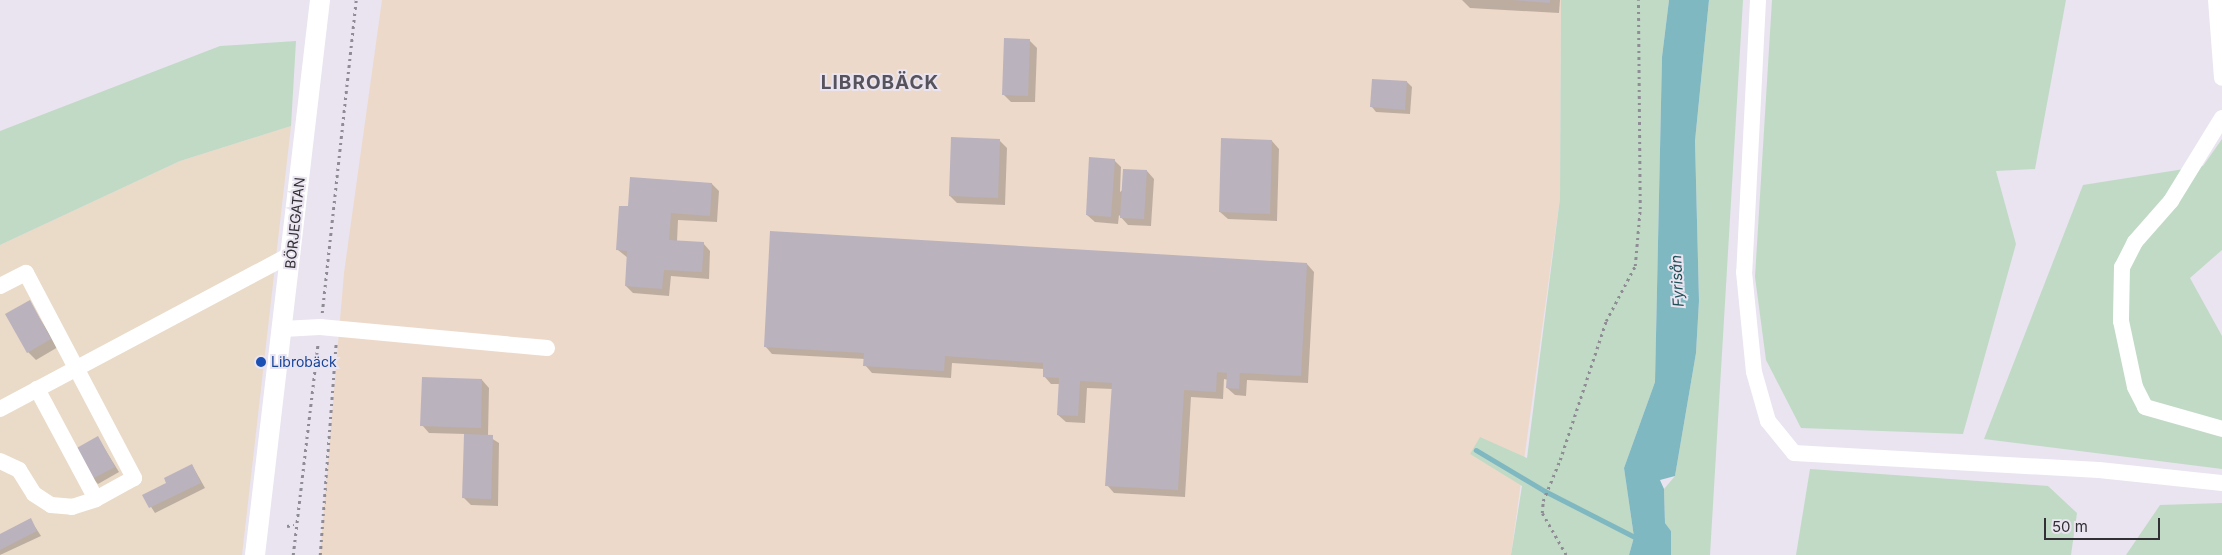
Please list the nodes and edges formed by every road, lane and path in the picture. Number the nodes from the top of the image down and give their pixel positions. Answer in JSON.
{"nodes":[{"id":1,"x":320,"y":0,"type":"edge"},
{"id":2,"x":356,"y":0,"type":"edge"},
{"id":3,"x":1638,"y":0,"type":"edge"},
{"id":4,"x":1758,"y":0,"type":"edge"},
{"id":5,"x":2216,"y":0,"type":"edge"},
{"id":6,"x":2222,"y":78,"type":"edge"},
{"id":7,"x":2222,"y":118,"type":"edge"},
{"id":8,"x":292,"y":254,"type":"junction"},
{"id":9,"x":0,"y":286,"type":"edge"},
{"id":10,"x":320,"y":327,"type":"junction"},
{"id":11,"x":283,"y":329,"type":"junction"},
{"id":12,"x":338,"y":329,"type":"junction"},
{"id":13,"x":547,"y":348,"type":"dead end"},
{"id":14,"x":77,"y":369,"type":"junction"},
{"id":15,"x":37,"y":389,"type":"junction"},
{"id":16,"x":0,"y":409,"type":"edge"},
{"id":17,"x":2222,"y":429,"type":"edge"},
{"id":18,"x":268,"y":446,"type":"junction"},
{"id":19,"x":0,"y":461,"type":"edge"},
{"id":20,"x":2222,"y":482,"type":"edge"},
{"id":21,"x":96,"y":499,"type":"junction"},
{"id":22,"x":294,"y":525,"type":"junction"},
{"id":23,"x":287,"y":526,"type":"dead end"},
{"id":24,"x":255,"y":555,"type":"edge"},
{"id":25,"x":267,"y":555,"type":"edge"},
{"id":26,"x":293,"y":555,"type":"edge"},
{"id":27,"x":320,"y":555,"type":"edge"},
{"id":28,"x":1566,"y":555,"type":"edge"}],
"edges":[{"from":1,"to":8,"type":"main road","name":"BÖRJEGATAN"},
{"from":2,"to":10,"type":"path"},
{"from":3,"to":28,"type":"path"},
{"from":4,"to":20,"type":"lane"},
{"from":5,"to":6,"type":"lane"},
{"from":7,"to":17,"type":"lane"},
{"from":8,"to":11,"type":"main road","name":"BÖRJEGATAN"},
{"from":8,"to":14,"type":"lane"},
{"from":9,"to":14,"type":"lane"},
{"from":10,"to":11,"type":"lane"},
{"from":10,"to":12,"type":"lane"},
{"from":10,"to":22,"type":"path"},
{"from":11,"to":18,"type":"main road","name":"BÖRJEGATAN"},
{"from":12,"to":13,"type":"lane"},
{"from":12,"to":27,"type":"path"},
{"from":14,"to":15,"type":"lane"},
{"from":14,"to":21,"type":"lane"},
{"from":15,"to":16,"type":"lane"},
{"from":15,"to":21,"type":"lane"},
{"from":18,"to":24,"type":"main road","name":"BÖRJEGATAN"},
{"from":18,"to":25,"type":"main road","name":"BÖRJEGATAN"},
{"from":19,"to":21,"type":"lane"},
{"from":22,"to":23,"type":"path"},
{"from":22,"to":26,"type":"path"}]}
